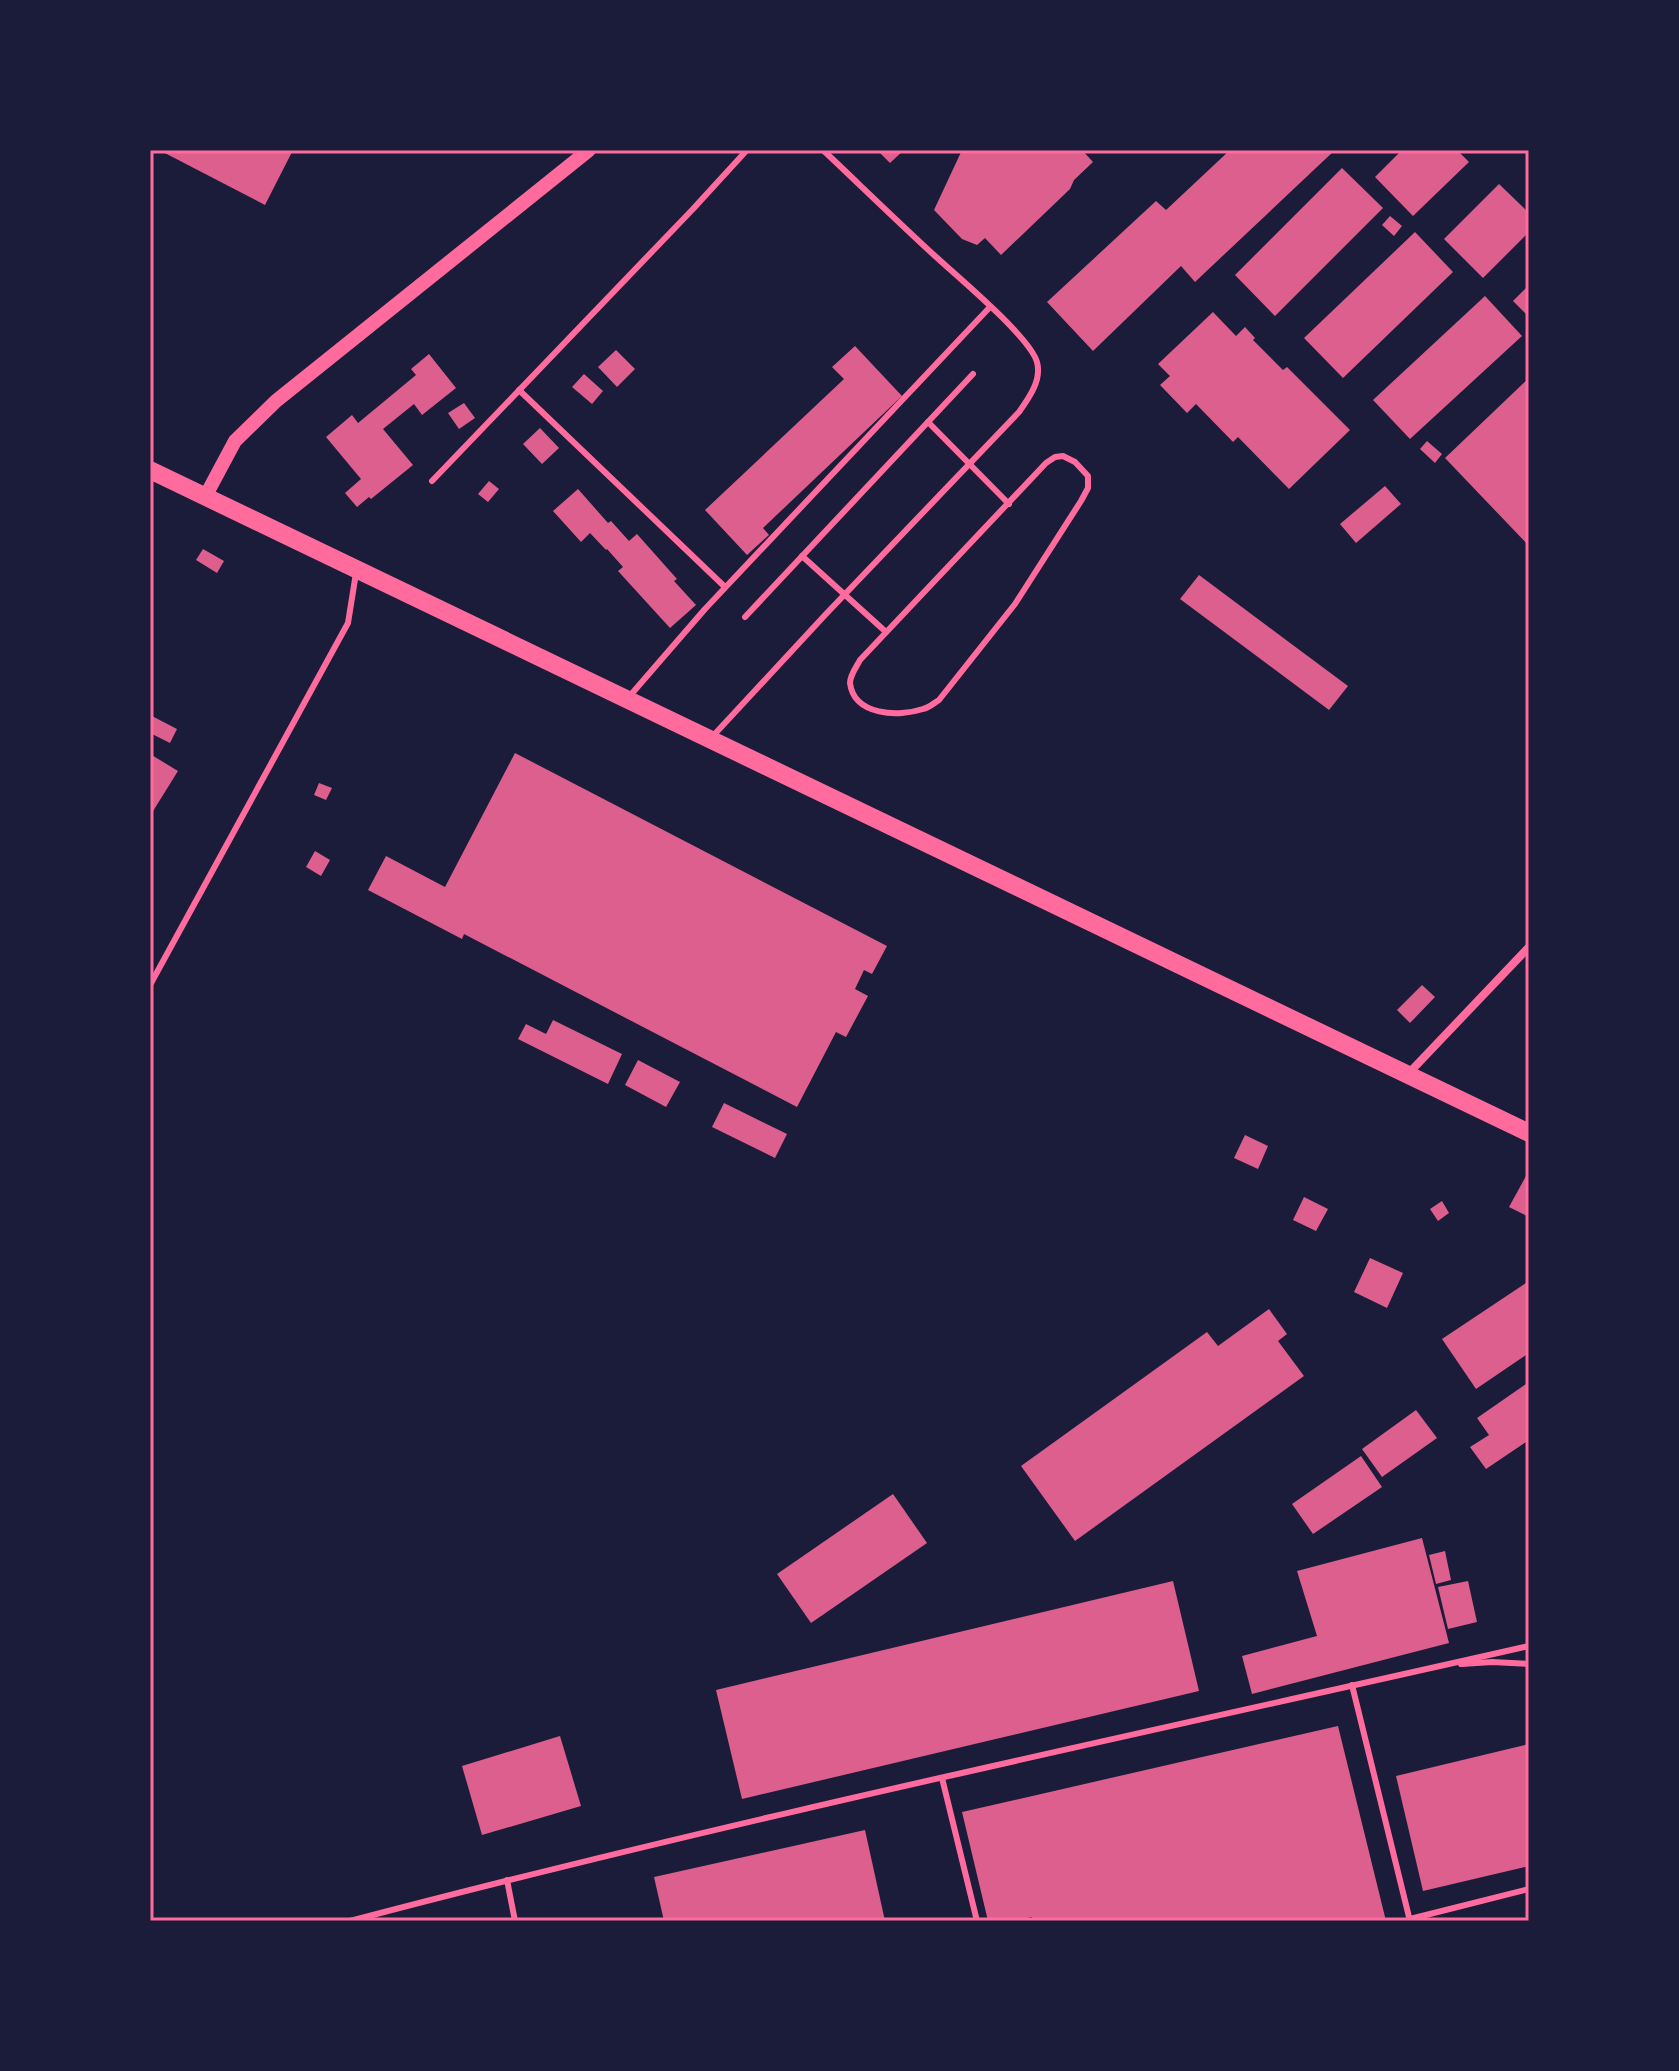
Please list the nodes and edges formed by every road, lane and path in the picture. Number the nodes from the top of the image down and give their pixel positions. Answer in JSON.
{"nodes":[{"id":1,"x":589,"y":150,"type":"edge"},
{"id":2,"x":747,"y":150,"type":"edge"},
{"id":3,"x":823,"y":150,"type":"edge"},
{"id":4,"x":990,"y":307,"type":"junction"},
{"id":5,"x":973,"y":374,"type":"dead end"},
{"id":6,"x":519,"y":390,"type":"junction"},
{"id":7,"x":928,"y":422,"type":"junction"},
{"id":8,"x":968,"y":465,"type":"junction"},
{"id":9,"x":150,"y":470,"type":"edge"},
{"id":10,"x":432,"y":481,"type":"dead end"},
{"id":11,"x":205,"y":497,"type":"junction"},
{"id":12,"x":1009,"y":504,"type":"junction"},
{"id":13,"x":802,"y":556,"type":"junction"},
{"id":14,"x":357,"y":570,"type":"junction"},
{"id":15,"x":725,"y":587,"type":"junction"},
{"id":16,"x":844,"y":595,"type":"junction"},
{"id":17,"x":745,"y":617,"type":"dead end"},
{"id":18,"x":886,"y":632,"type":"junction"},
{"id":19,"x":627,"y":700,"type":"junction"},
{"id":20,"x":709,"y":739,"type":"junction"},
{"id":21,"x":1529,"y":947,"type":"edge"},
{"id":22,"x":150,"y":985,"type":"edge"},
{"id":23,"x":1408,"y":1075,"type":"junction"},
{"id":24,"x":1529,"y":1133,"type":"edge"},
{"id":25,"x":1529,"y":1646,"type":"edge"},
{"id":26,"x":1529,"y":1664,"type":"edge"},
{"id":27,"x":1442,"y":1665,"type":"junction"},
{"id":28,"x":1352,"y":1685,"type":"junction"},
{"id":29,"x":942,"y":1778,"type":"junction"},
{"id":30,"x":507,"y":1880,"type":"junction"},
{"id":31,"x":1529,"y":1889,"type":"edge"},
{"id":32,"x":1410,"y":1920,"type":"edge"},
{"id":33,"x":350,"y":1921,"type":"edge"},
{"id":34,"x":515,"y":1921,"type":"edge"},
{"id":35,"x":977,"y":1921,"type":"edge"}],
"edges":[{"from":1,"to":11,"type":"street"},
{"from":2,"to":6,"type":"lane"},
{"from":3,"to":4,"type":"lane"},
{"from":4,"to":8,"type":"lane"},
{"from":4,"to":15,"type":"lane"},
{"from":5,"to":7,"type":"lane"},
{"from":6,"to":10,"type":"lane"},
{"from":6,"to":15,"type":"lane"},
{"from":7,"to":8,"type":"lane"},
{"from":7,"to":13,"type":"lane"},
{"from":8,"to":12,"type":"lane"},
{"from":8,"to":16,"type":"lane"},
{"from":9,"to":11,"type":"main road"},
{"from":11,"to":14,"type":"main road"},
{"from":12,"to":18,"type":"lane"},
{"from":12,"to":18,"type":"lane"},
{"from":13,"to":16,"type":"lane"},
{"from":13,"to":17,"type":"lane"},
{"from":14,"to":19,"type":"main road"},
{"from":14,"to":22,"type":"lane"},
{"from":15,"to":19,"type":"lane"},
{"from":16,"to":18,"type":"lane"},
{"from":16,"to":20,"type":"lane"},
{"from":19,"to":20,"type":"main road"},
{"from":20,"to":23,"type":"main road"},
{"from":21,"to":23,"type":"street"},
{"from":23,"to":24,"type":"main road"},
{"from":25,"to":27,"type":"lane"},
{"from":26,"to":27,"type":"lane"},
{"from":27,"to":28,"type":"lane"},
{"from":28,"to":29,"type":"lane"},
{"from":28,"to":32,"type":"lane"},
{"from":29,"to":30,"type":"lane"},
{"from":29,"to":35,"type":"lane"},
{"from":30,"to":33,"type":"lane"},
{"from":30,"to":34,"type":"lane"},
{"from":31,"to":32,"type":"lane"}]}
